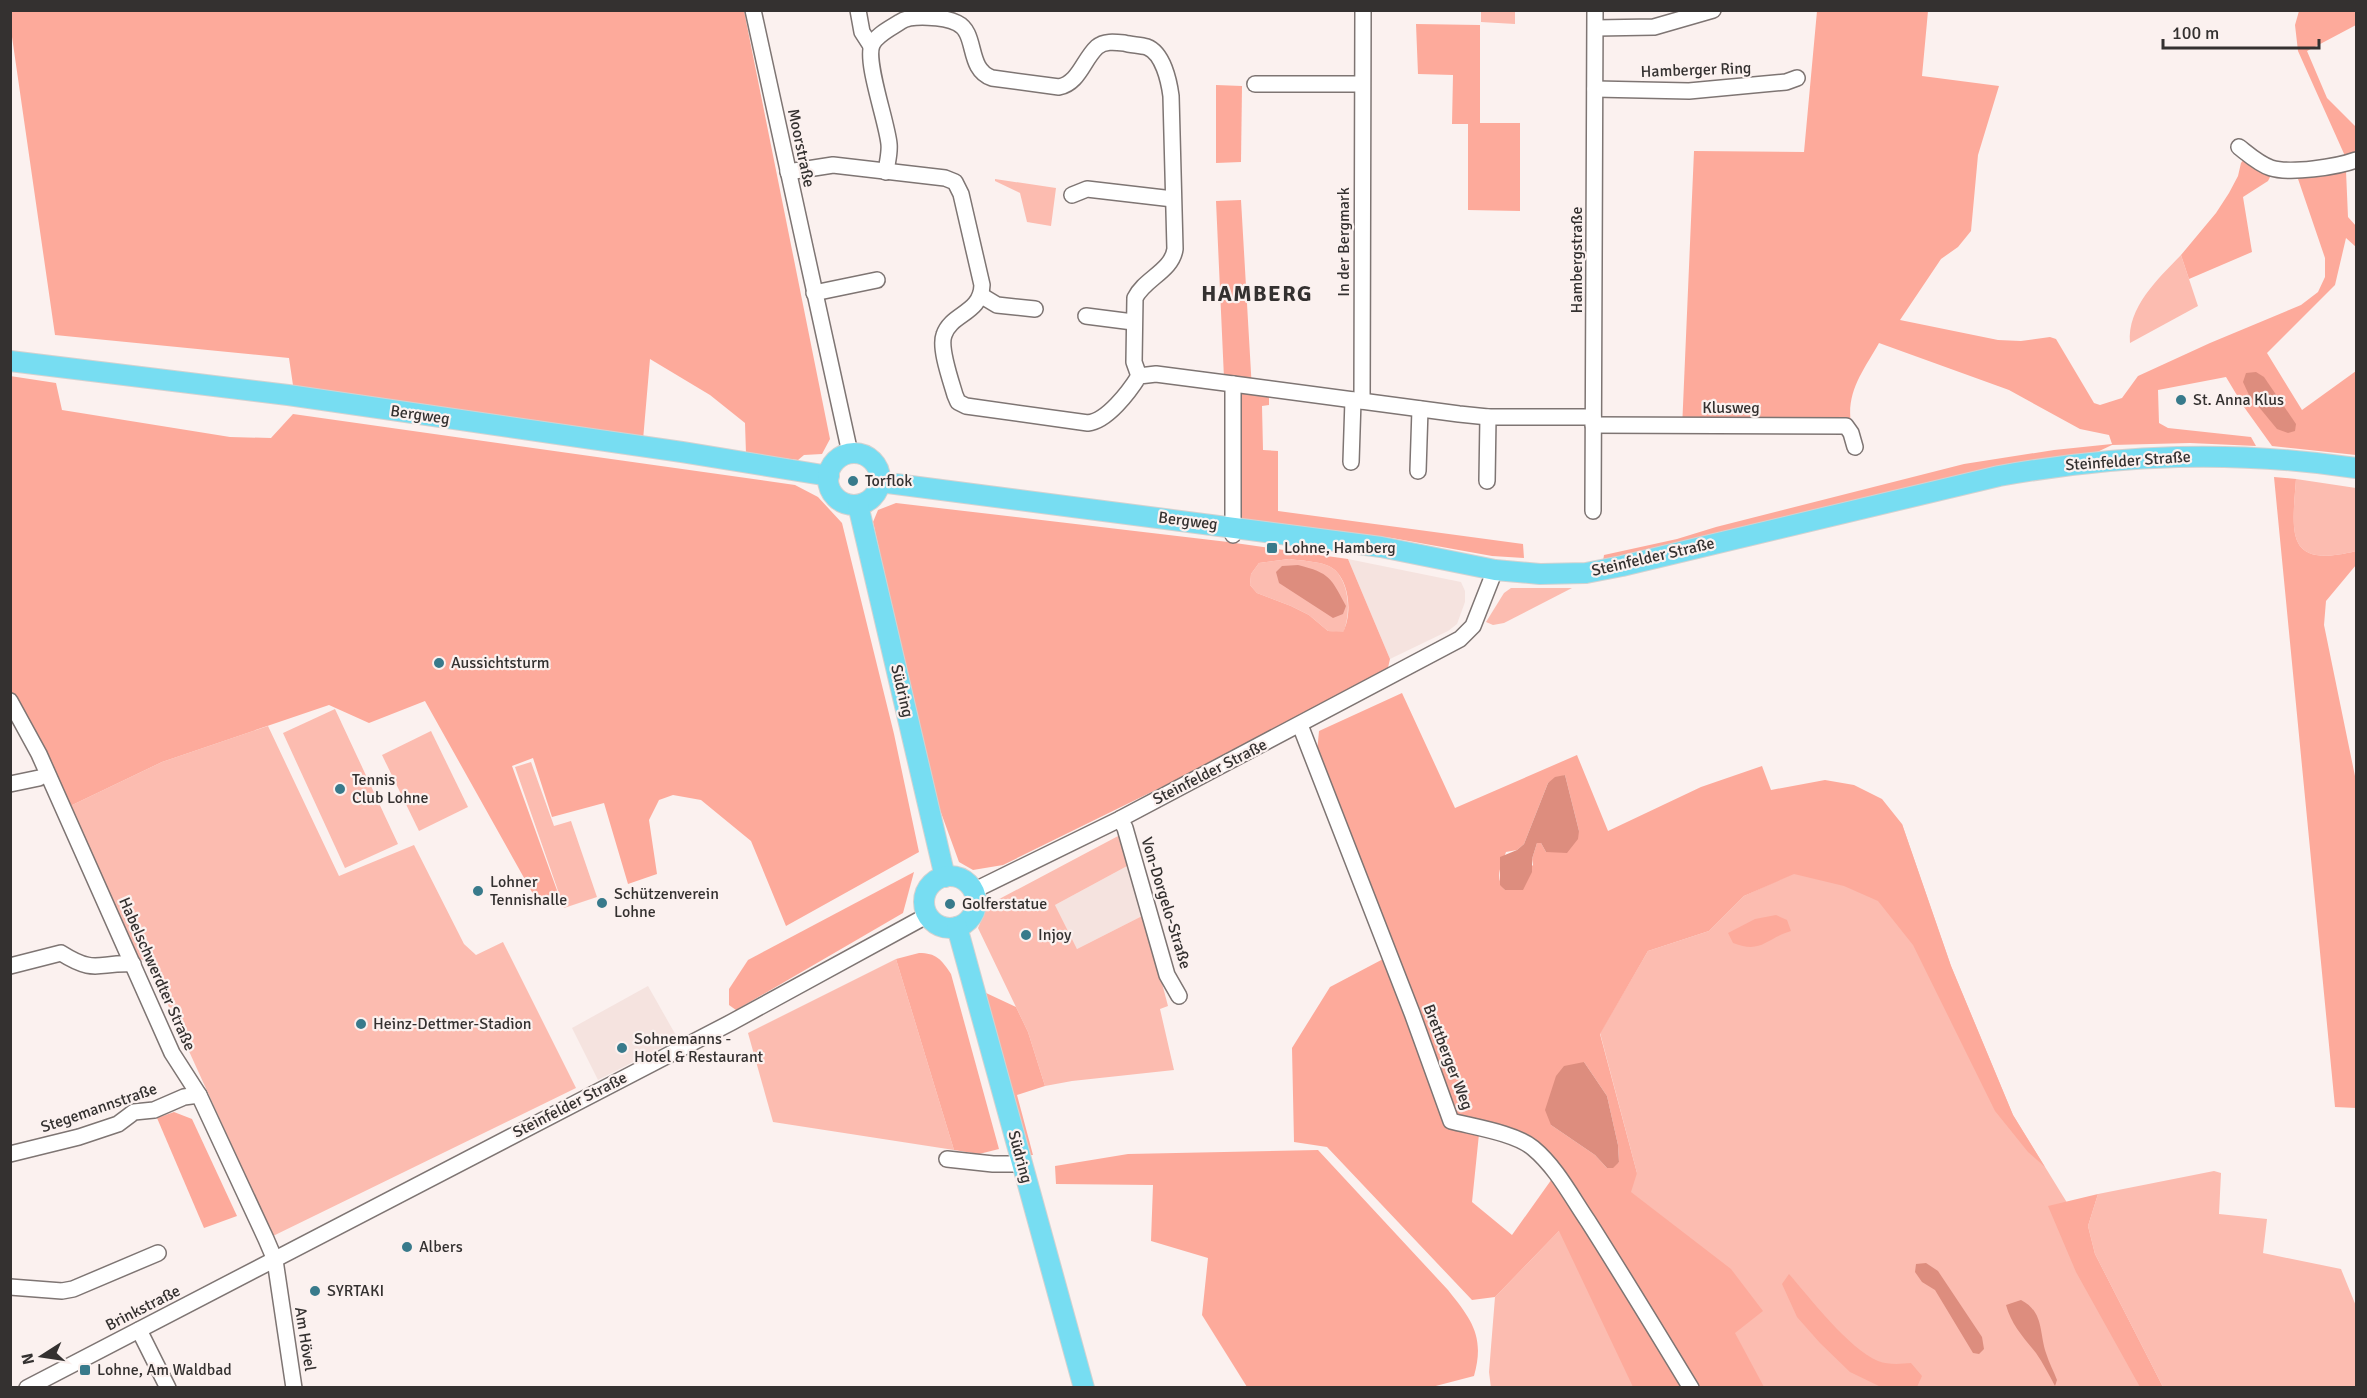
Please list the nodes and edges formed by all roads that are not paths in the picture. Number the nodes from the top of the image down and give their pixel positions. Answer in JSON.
{"nodes":[{"id":1,"x":753,"y":10,"type":"edge"},
{"id":2,"x":858,"y":10,"type":"edge"},
{"id":3,"x":1363,"y":10,"type":"edge"},
{"id":4,"x":1595,"y":10,"type":"edge"},
{"id":5,"x":1713,"y":10,"type":"edge"},
{"id":6,"x":1596,"y":28,"type":"junction"},
{"id":7,"x":871,"y":46,"type":"junction"},
{"id":8,"x":1797,"y":78,"type":"dead end"},
{"id":9,"x":1255,"y":84,"type":"dead end"},
{"id":10,"x":1362,"y":84,"type":"junction"},
{"id":11,"x":1595,"y":89,"type":"junction"},
{"id":12,"x":2239,"y":147,"type":"dead end"},
{"id":13,"x":2356,"y":160,"type":"edge"},
{"id":14,"x":788,"y":172,"type":"junction"},
{"id":15,"x":886,"y":172,"type":"junction"},
{"id":16,"x":1072,"y":195,"type":"dead end"},
{"id":17,"x":1173,"y":199,"type":"junction"},
{"id":18,"x":877,"y":280,"type":"dead end"},
{"id":19,"x":814,"y":293,"type":"junction"},
{"id":20,"x":982,"y":296,"type":"junction"},
{"id":21,"x":1035,"y":309,"type":"dead end"},
{"id":22,"x":1086,"y":316,"type":"dead end"},
{"id":23,"x":1133,"y":322,"type":"junction"},
{"id":24,"x":10,"y":361,"type":"edge"},
{"id":25,"x":1139,"y":376,"type":"junction"},
{"id":26,"x":1233,"y":384,"type":"junction"},
{"id":27,"x":1357,"y":400,"type":"junction"},
{"id":28,"x":1420,"y":410,"type":"junction"},
{"id":29,"x":1488,"y":417,"type":"junction"},
{"id":30,"x":1593,"y":421,"type":"junction"},
{"id":31,"x":1855,"y":447,"type":"dead end"},
{"id":32,"x":850,"y":453,"type":"junction"},
{"id":33,"x":1351,"y":462,"type":"dead end"},
{"id":34,"x":2356,"y":468,"type":"edge"},
{"id":35,"x":1418,"y":471,"type":"dead end"},
{"id":36,"x":829,"y":476,"type":"junction"},
{"id":37,"x":1487,"y":481,"type":"dead end"},
{"id":38,"x":880,"y":482,"type":"junction"},
{"id":39,"x":858,"y":505,"type":"junction"},
{"id":40,"x":1593,"y":511,"type":"dead end"},
{"id":41,"x":1234,"y":531,"type":"junction"},
{"id":42,"x":1495,"y":570,"type":"junction"},
{"id":43,"x":10,"y":701,"type":"edge"},
{"id":44,"x":1300,"y":725,"type":"junction"},
{"id":45,"x":39,"y":778,"type":"dead end"},
{"id":46,"x":10,"y":784,"type":"edge"},
{"id":47,"x":1120,"y":819,"type":"junction"},
{"id":48,"x":945,"y":877,"type":"junction"},
{"id":49,"x":973,"y":891,"type":"junction"},
{"id":50,"x":928,"y":915,"type":"junction"},
{"id":51,"x":957,"y":927,"type":"junction"},
{"id":52,"x":133,"y":964,"type":"junction"},
{"id":53,"x":10,"y":966,"type":"edge"},
{"id":54,"x":1179,"y":996,"type":"dead end"},
{"id":55,"x":199,"y":1095,"type":"junction"},
{"id":56,"x":10,"y":1154,"type":"edge"},
{"id":57,"x":947,"y":1158,"type":"dead end"},
{"id":58,"x":1022,"y":1164,"type":"junction"},
{"id":59,"x":158,"y":1253,"type":"dead end"},
{"id":60,"x":275,"y":1260,"type":"junction"},
{"id":61,"x":10,"y":1287,"type":"edge"},
{"id":62,"x":139,"y":1330,"type":"junction"},
{"id":63,"x":27,"y":1388,"type":"edge"},
{"id":64,"x":168,"y":1388,"type":"edge"},
{"id":65,"x":294,"y":1388,"type":"edge"},
{"id":66,"x":1084,"y":1388,"type":"edge"},
{"id":67,"x":1691,"y":1388,"type":"edge"}],
"edges":[{"from":1,"to":14,"type":"street","name":"Moorstraße"},
{"from":2,"to":7,"type":"street"},
{"from":3,"to":10,"type":"street","name":"In der Bergmark"},
{"from":4,"to":6,"type":"street","name":"Hambergstraße"},
{"from":5,"to":6,"type":"street"},
{"from":6,"to":11,"type":"street","name":"Hambergstraße"},
{"from":7,"to":15,"type":"street"},
{"from":7,"to":17,"type":"street"},
{"from":8,"to":11,"type":"street","name":"Hamberger Ring"},
{"from":9,"to":10,"type":"street"},
{"from":10,"to":27,"type":"street","name":"In der Bergmark"},
{"from":11,"to":30,"type":"street","name":"Hambergstraße"},
{"from":12,"to":13,"type":"street"},
{"from":14,"to":15,"type":"street"},
{"from":14,"to":19,"type":"street","name":"Moorstraße"},
{"from":15,"to":20,"type":"street"},
{"from":16,"to":17,"type":"street"},
{"from":17,"to":23,"type":"street"},
{"from":18,"to":19,"type":"street"},
{"from":19,"to":32,"type":"street","name":"Moorstraße"},
{"from":20,"to":21,"type":"street"},
{"from":20,"to":25,"type":"street"},
{"from":22,"to":23,"type":"street"},
{"from":23,"to":25,"type":"street"},
{"from":24,"to":36,"type":"main road","name":"Bergweg"},
{"from":25,"to":26,"type":"street"},
{"from":26,"to":27,"type":"street"},
{"from":26,"to":41,"type":"street"},
{"from":27,"to":28,"type":"street"},
{"from":27,"to":33,"type":"street","name":"In der Bergmark"},
{"from":28,"to":29,"type":"street"},
{"from":28,"to":35,"type":"street"},
{"from":29,"to":30,"type":"street"},
{"from":29,"to":37,"type":"street"},
{"from":30,"to":31,"type":"street","name":"Klusweg"},
{"from":30,"to":40,"type":"street","name":"Hambergstraße"},
{"from":32,"to":36,"type":"main road"},
{"from":32,"to":38,"type":"main road"},
{"from":34,"to":42,"type":"main road","name":"Steinfelder Straße"},
{"from":36,"to":39,"type":"main road"},
{"from":38,"to":39,"type":"main road"},
{"from":38,"to":41,"type":"main road","name":"Bergweg"},
{"from":39,"to":48,"type":"main road","name":"Südring"},
{"from":41,"to":42,"type":"main road","name":"Bergweg"},
{"from":42,"to":44,"type":"street","name":"Steinfelder Straße"},
{"from":43,"to":52,"type":"street","name":"Habelschwerdter Straße"},
{"from":44,"to":47,"type":"street","name":"Steinfelder Straße"},
{"from":44,"to":67,"type":"street","name":"Brettberger Weg"},
{"from":45,"to":46,"type":"street"},
{"from":47,"to":49,"type":"street","name":"Steinfelder Straße"},
{"from":47,"to":54,"type":"street","name":"Von-Dorgelo-Straße"},
{"from":48,"to":49,"type":"main road"},
{"from":48,"to":50,"type":"main road"},
{"from":49,"to":51,"type":"main road"},
{"from":50,"to":51,"type":"main road"},
{"from":50,"to":60,"type":"street","name":"Steinfelder Straße"},
{"from":51,"to":58,"type":"main road","name":"Südring"},
{"from":52,"to":53,"type":"street"},
{"from":52,"to":55,"type":"street","name":"Habelschwerdter Straße"},
{"from":55,"to":56,"type":"street","name":"Stegemannstraße"},
{"from":55,"to":60,"type":"street","name":"Habelschwerdter Straße"},
{"from":57,"to":58,"type":"street"},
{"from":58,"to":66,"type":"main road","name":"Südring"},
{"from":59,"to":61,"type":"street"},
{"from":60,"to":62,"type":"street","name":"Brinkstraße"},
{"from":60,"to":65,"type":"street","name":"Am Hövel"},
{"from":62,"to":63,"type":"street","name":"Brinkstraße"},
{"from":62,"to":64,"type":"street"}]}
